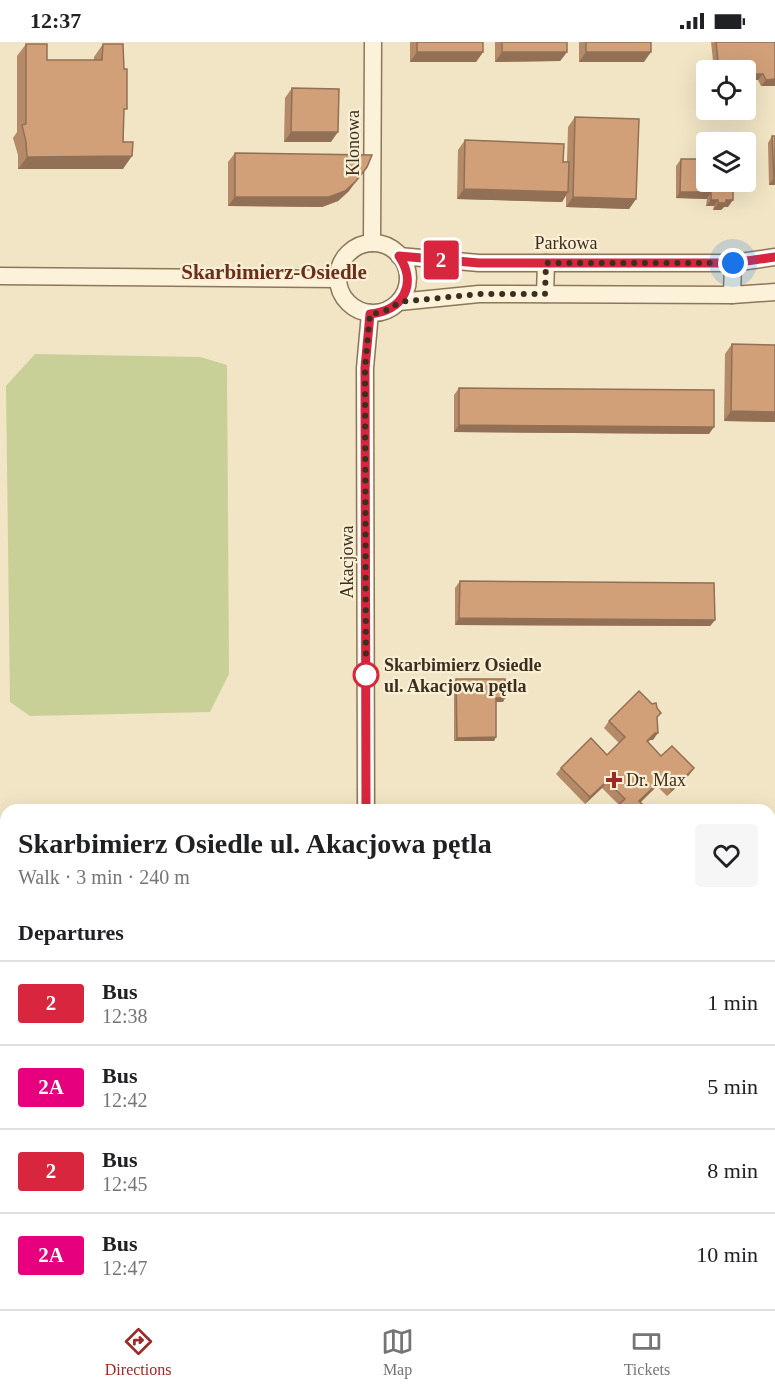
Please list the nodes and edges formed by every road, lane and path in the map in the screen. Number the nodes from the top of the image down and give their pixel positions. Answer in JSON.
{"nodes":[{"id":1,"x":373,"y":42,"type":"edge"},
{"id":2,"x":372,"y":243,"type":"junction"},
{"id":3,"x":399,"y":256,"type":"junction"},
{"id":4,"x":775,"y":257,"type":"edge"},
{"id":5,"x":546,"y":263,"type":"junction"},
{"id":6,"x":733,"y":263,"type":"junction"},
{"id":7,"x":0,"y":276,"type":"edge"},
{"id":8,"x":338,"y":279,"type":"junction"},
{"id":9,"x":775,"y":292,"type":"edge"},
{"id":10,"x":545,"y":294,"type":"junction"},
{"id":11,"x":732,"y":296,"type":"junction"},
{"id":12,"x":399,"y":302,"type":"junction"},
{"id":13,"x":370,"y":314,"type":"junction"},
{"id":14,"x":366,"y":804,"type":"edge"}],
"edges":[{"from":1,"to":2,"type":"street","name":"Klonowa"},
{"from":2,"to":3,"type":"street"},
{"from":2,"to":8,"type":"street"},
{"from":3,"to":5,"type":"street","name":"Parkowa"},
{"from":3,"to":12,"type":"street"},
{"from":4,"to":6,"type":"street","name":"Parkowa"},
{"from":5,"to":6,"type":"street","name":"Parkowa"},
{"from":5,"to":10,"type":"street"},
{"from":6,"to":11,"type":"street"},
{"from":7,"to":8,"type":"street"},
{"from":8,"to":13,"type":"street"},
{"from":9,"to":11,"type":"street"},
{"from":10,"to":11,"type":"street"},
{"from":10,"to":12,"type":"street"},
{"from":12,"to":13,"type":"street"},
{"from":13,"to":14,"type":"street","name":"Akacjowa"}]}
